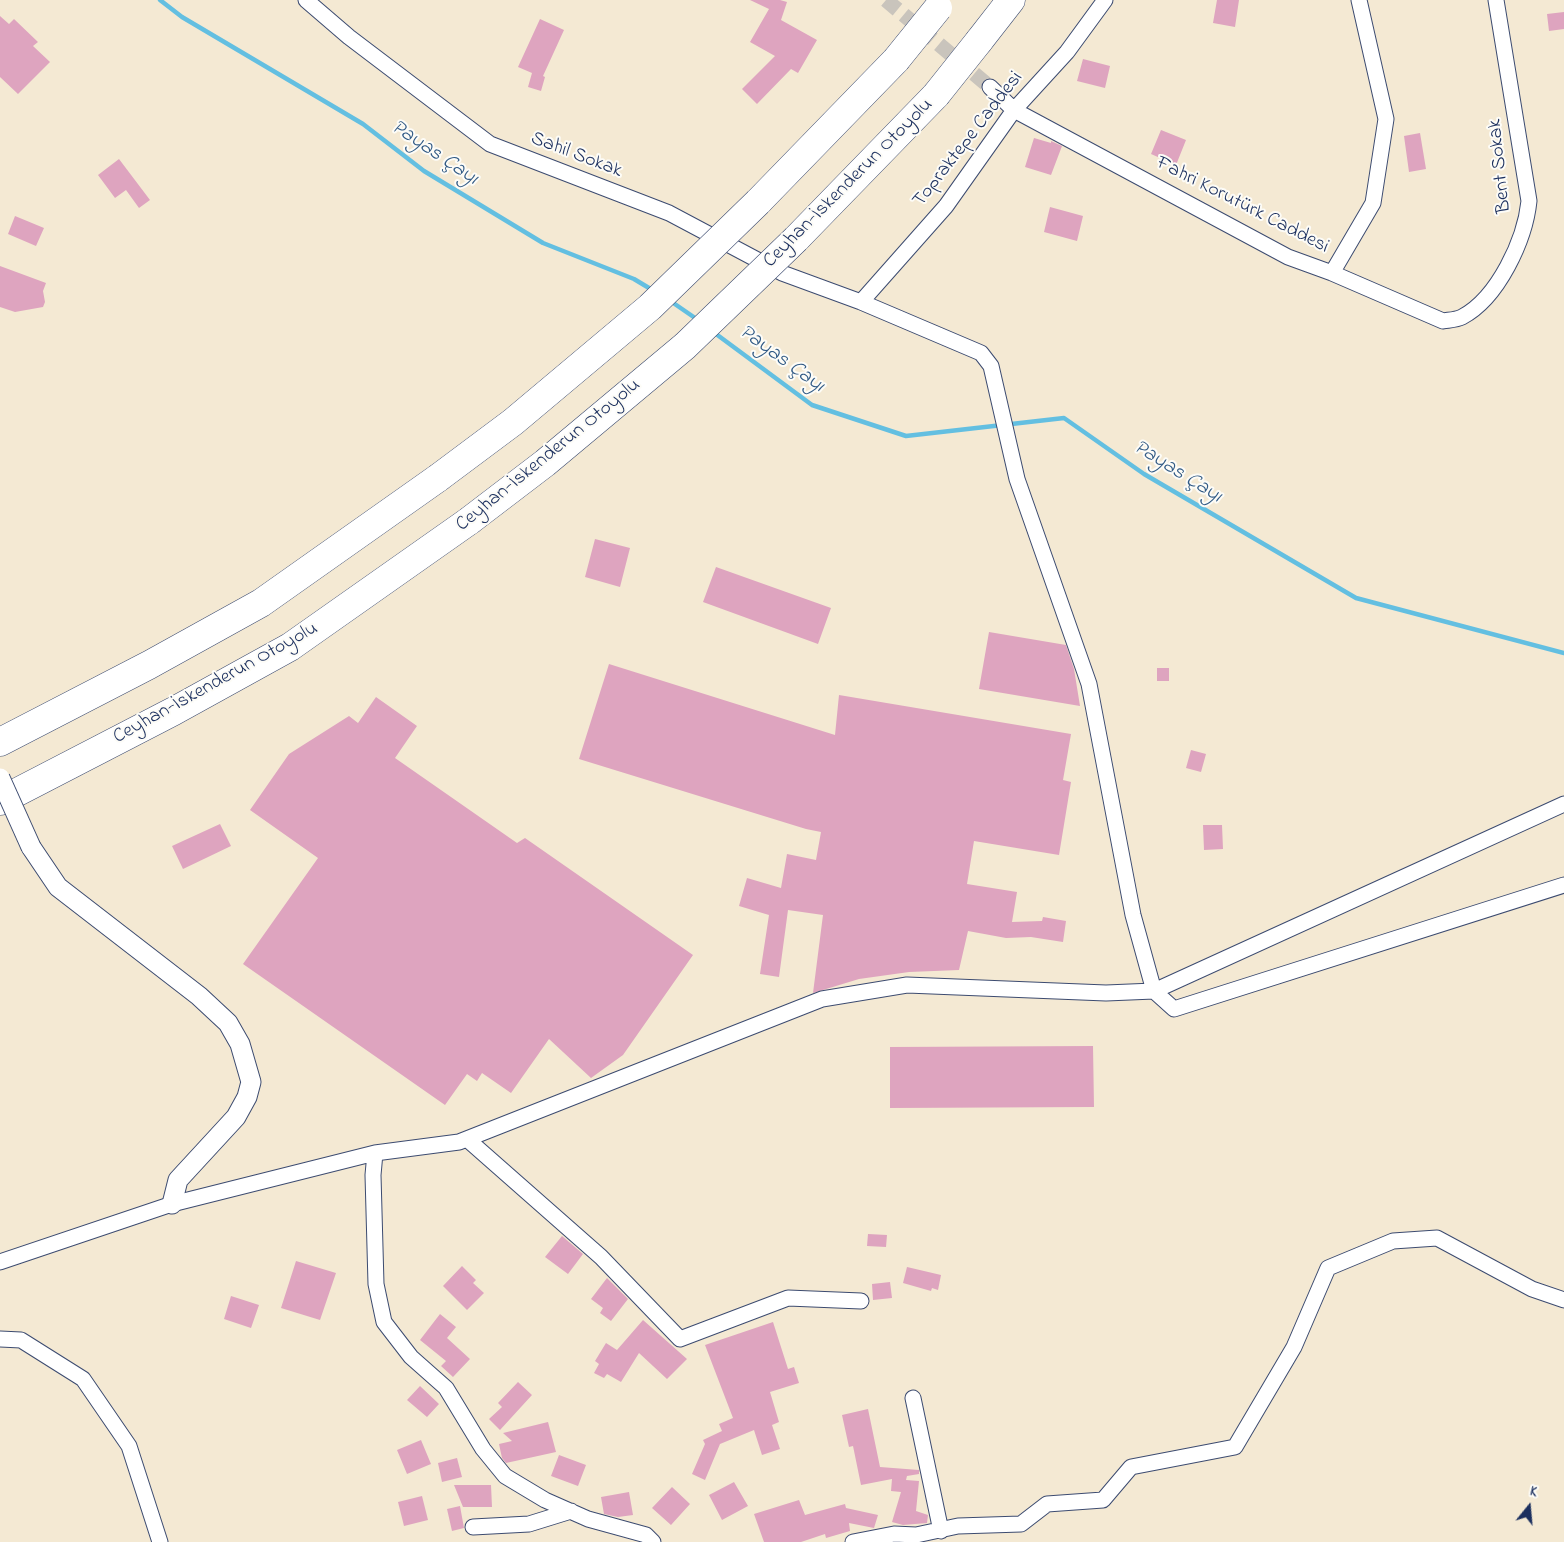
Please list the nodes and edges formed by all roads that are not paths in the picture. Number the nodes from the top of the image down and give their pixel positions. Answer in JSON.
{"nodes":[{"id":1,"x":306,"y":0,"type":"edge"},
{"id":2,"x":1011,"y":0,"type":"edge"},
{"id":3,"x":1105,"y":0,"type":"edge"},
{"id":4,"x":1359,"y":0,"type":"edge"},
{"id":5,"x":1496,"y":0,"type":"edge"},
{"id":6,"x":941,"y":4,"type":"edge"},
{"id":7,"x":990,"y":87,"type":"tunnel mouth"},
{"id":8,"x":1014,"y":110,"type":"junction"},
{"id":9,"x":1332,"y":274,"type":"junction"},
{"id":10,"x":861,"y":302,"type":"junction"},
{"id":11,"x":174,"y":711,"type":"junction"},
{"id":12,"x":0,"y":742,"type":"edge"},
{"id":13,"x":0,"y":778,"type":"edge"},
{"id":14,"x":0,"y":801,"type":"edge"},
{"id":15,"x":1564,"y":804,"type":"edge"},
{"id":16,"x":0,"y":806,"type":"edge"},
{"id":17,"x":1564,"y":886,"type":"edge"},
{"id":18,"x":1154,"y":991,"type":"junction"},
{"id":19,"x":467,"y":1139,"type":"junction"},
{"id":20,"x":375,"y":1153,"type":"junction"},
{"id":21,"x":172,"y":1204,"type":"junction"},
{"id":22,"x":0,"y":1262,"type":"edge"},
{"id":23,"x":1564,"y":1300,"type":"edge"},
{"id":24,"x":860,"y":1301,"type":"dead end"},
{"id":25,"x":0,"y":1339,"type":"edge"},
{"id":26,"x":913,"y":1398,"type":"dead end"},
{"id":27,"x":571,"y":1511,"type":"junction"},
{"id":28,"x":473,"y":1527,"type":"dead end"},
{"id":29,"x":941,"y":1531,"type":"junction"},
{"id":30,"x":160,"y":1542,"type":"edge"},
{"id":31,"x":653,"y":1542,"type":"edge"},
{"id":32,"x":853,"y":1542,"type":"edge"}],
"edges":[{"from":1,"to":10,"type":"street","name":"Sahil Sokak"},
{"from":2,"to":11,"type":"highway","name":"Ceyhan-İskenderun Otoyolu","bridge":true},
{"from":3,"to":8,"type":"street","name":"Topraktepe Caddesi"},
{"from":4,"to":9,"type":"street","name":"Fahri Korutürk Caddesi"},
{"from":5,"to":9,"type":"street","name":"Bent Sokak"},
{"from":6,"to":12,"type":"highway","bridge":true},
{"from":7,"to":8,"type":"street","name":"Fahri Korutürk Caddesi"},
{"from":8,"to":9,"type":"street","name":"Fahri Korutürk Caddesi"},
{"from":8,"to":10,"type":"street","name":"Topraktepe Caddesi"},
{"from":10,"to":18,"type":"street","name":"Sahil Sokak"},
{"from":11,"to":14,"type":"highway","name":"Ceyhan-İskenderun Otoyolu"},
{"from":11,"to":16,"type":"highway"},
{"from":13,"to":21,"type":"street","bridge":true},
{"from":15,"to":18,"type":"street"},
{"from":17,"to":18,"type":"street"},
{"from":18,"to":19,"type":"street"},
{"from":19,"to":20,"type":"street"},
{"from":19,"to":24,"type":"street"},
{"from":20,"to":21,"type":"street"},
{"from":20,"to":27,"type":"street"},
{"from":21,"to":22,"type":"street"},
{"from":23,"to":29,"type":"street"},
{"from":25,"to":30,"type":"street"},
{"from":26,"to":29,"type":"street"},
{"from":27,"to":28,"type":"street"},
{"from":27,"to":31,"type":"street"},
{"from":29,"to":32,"type":"street"}]}
